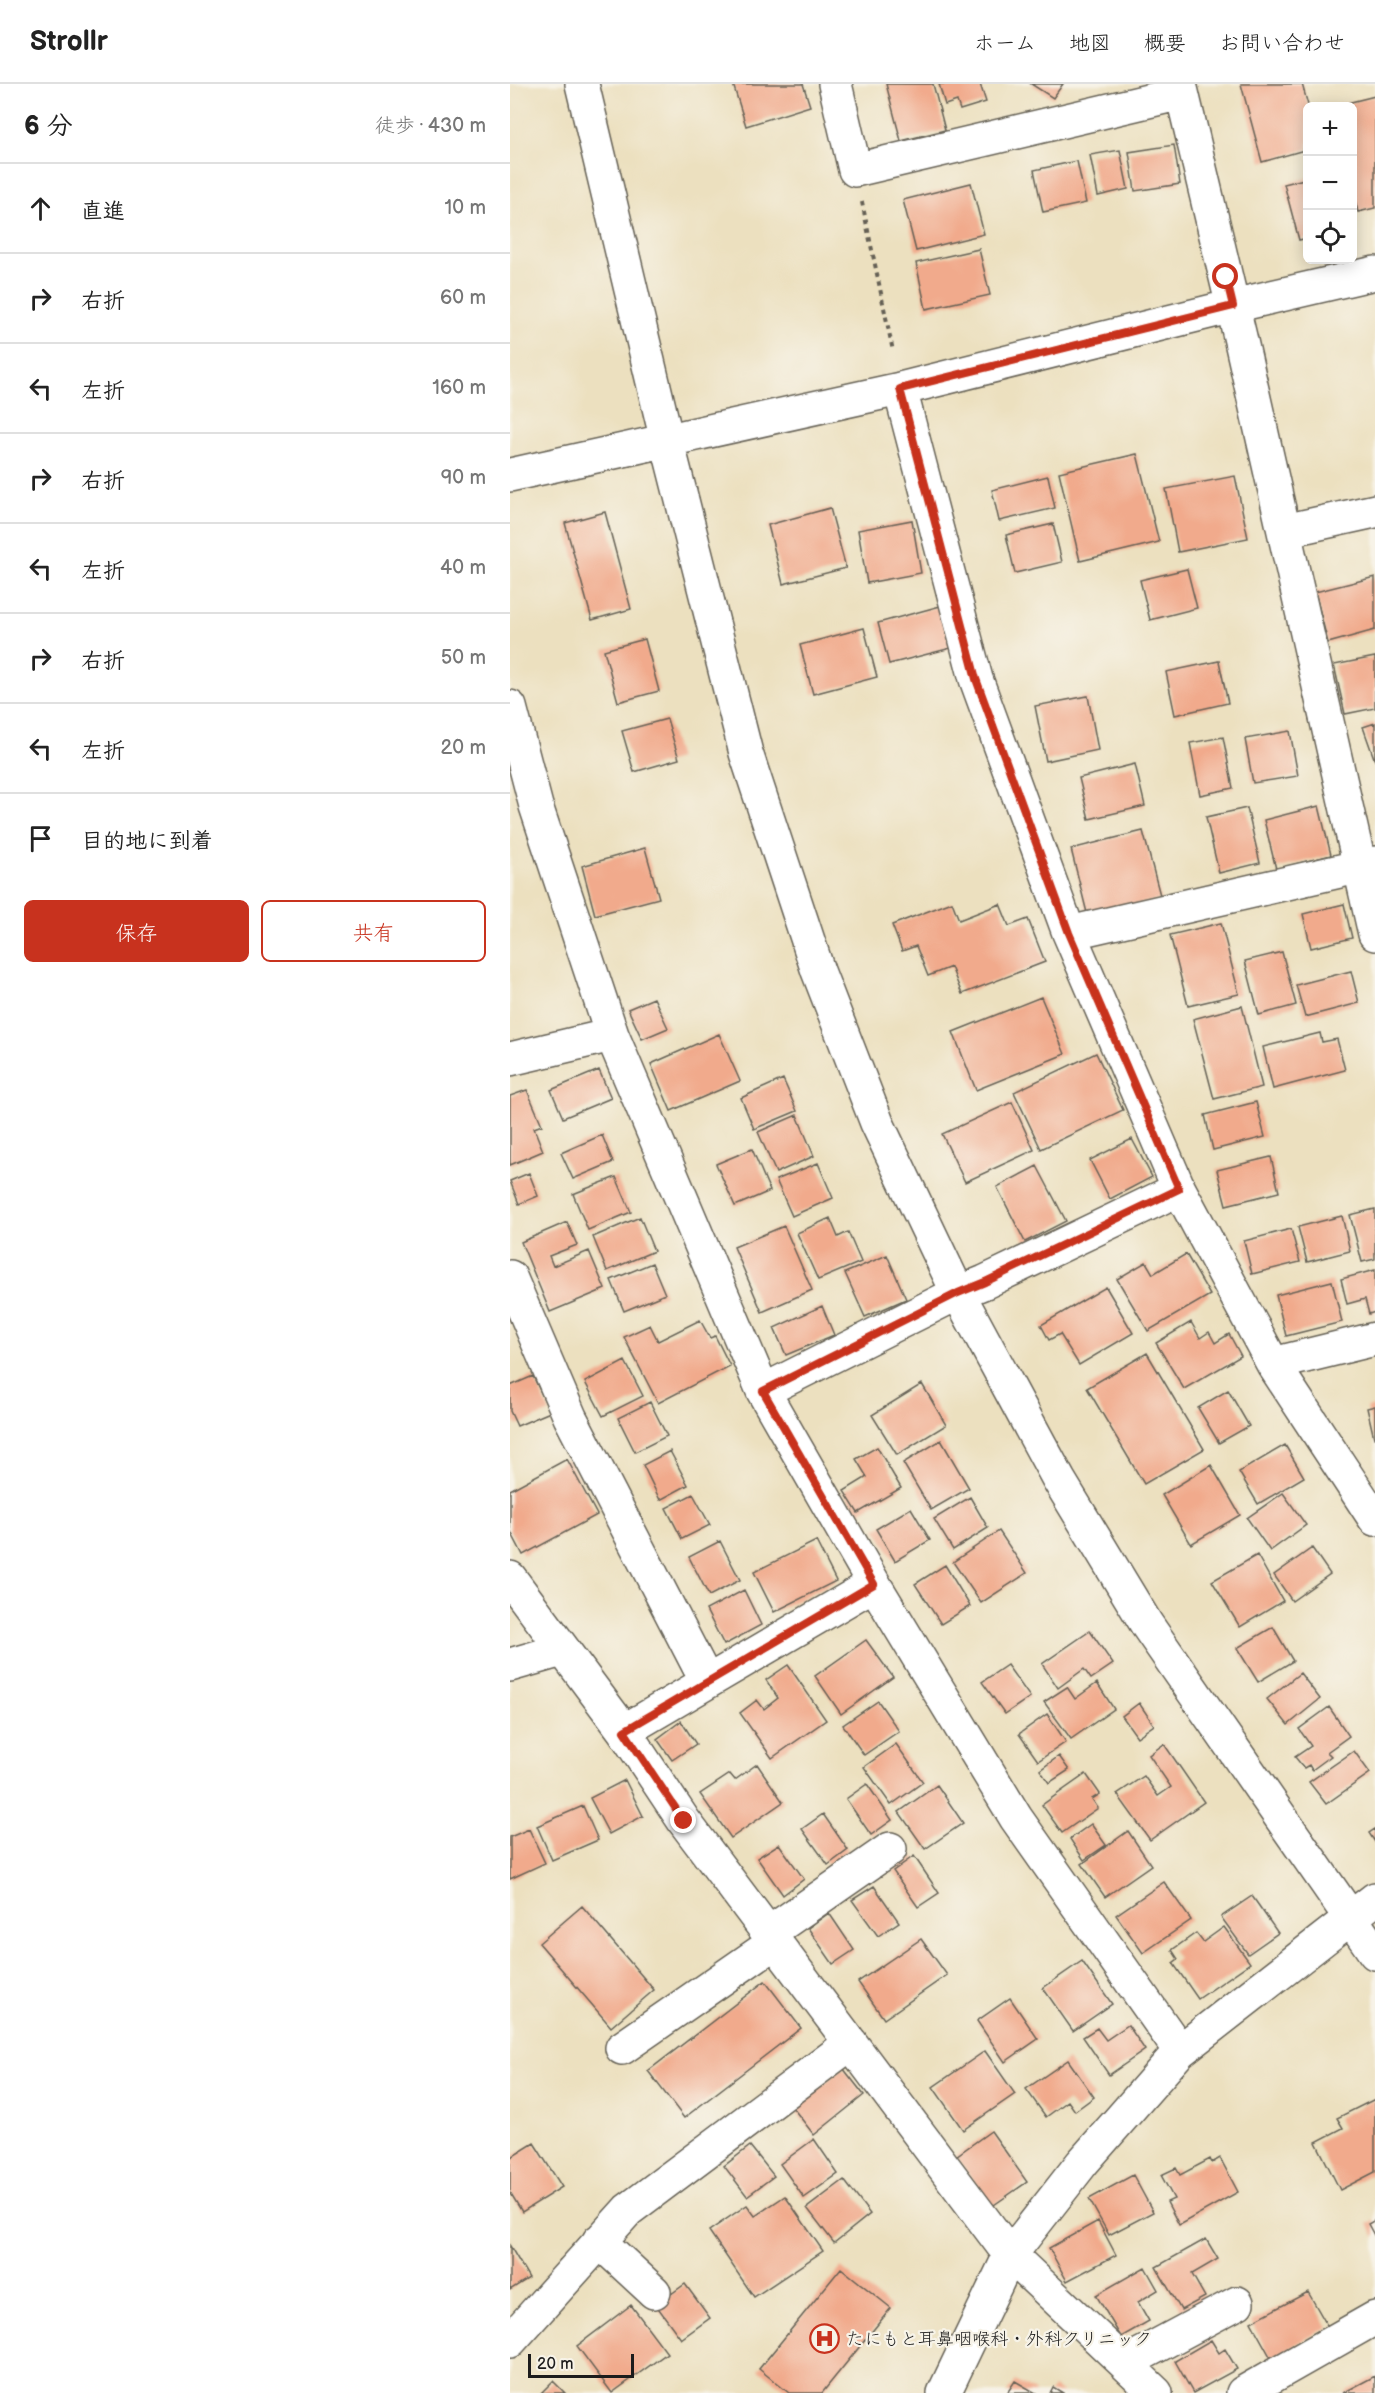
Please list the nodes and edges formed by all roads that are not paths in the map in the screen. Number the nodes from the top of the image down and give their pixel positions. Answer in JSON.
{"nodes":[{"id":1,"x":582,"y":84,"type":"edge"},
{"id":2,"x":835,"y":84,"type":"edge"},
{"id":3,"x":1181,"y":88,"type":"edge"},
{"id":4,"x":1375,"y":273,"type":"edge"},
{"id":5,"x":1233,"y":306,"type":"junction"},
{"id":6,"x":900,"y":389,"type":"junction"},
{"id":7,"x":667,"y":441,"type":"junction"},
{"id":8,"x":510,"y":475,"type":"edge"},
{"id":9,"x":1375,"y":511,"type":"edge"},
{"id":10,"x":1284,"y":531,"type":"junction"},
{"id":11,"x":510,"y":707,"type":"edge"},
{"id":12,"x":1367,"y":865,"type":"edge"},
{"id":13,"x":1069,"y":933,"type":"junction"},
{"id":14,"x":1375,"y":934,"type":"edge"},
{"id":15,"x":612,"y":1035,"type":"junction"},
{"id":16,"x":510,"y":1059,"type":"edge"},
{"id":17,"x":1179,"y":1189,"type":"junction"},
{"id":18,"x":510,"y":1276,"type":"edge"},
{"id":19,"x":958,"y":1293,"type":"junction"},
{"id":20,"x":1375,"y":1339,"type":"edge"},
{"id":21,"x":1272,"y":1364,"type":"junction"},
{"id":22,"x":763,"y":1391,"type":"junction"},
{"id":23,"x":1375,"y":1519,"type":"edge"},
{"id":24,"x":510,"y":1578,"type":"edge"},
{"id":25,"x":874,"y":1584,"type":"junction"},
{"id":26,"x":562,"y":1650,"type":"junction"},
{"id":27,"x":510,"y":1665,"type":"edge"},
{"id":28,"x":707,"y":1682,"type":"junction"},
{"id":29,"x":624,"y":1731,"type":"junction"},
{"id":30,"x":890,"y":1849,"type":"dead end"},
{"id":31,"x":1363,"y":1908,"type":"edge"},
{"id":32,"x":772,"y":1937,"type":"junction"},
{"id":33,"x":1375,"y":1953,"type":"edge"},
{"id":34,"x":851,"y":2043,"type":"junction"},
{"id":35,"x":622,"y":2048,"type":"dead end"},
{"id":36,"x":1180,"y":2051,"type":"junction"},
{"id":37,"x":599,"y":2241,"type":"junction"},
{"id":38,"x":1010,"y":2256,"type":"junction"},
{"id":39,"x":654,"y":2292,"type":"dead end"},
{"id":40,"x":1238,"y":2303,"type":"dead end"},
{"id":41,"x":1375,"y":2318,"type":"edge"},
{"id":42,"x":510,"y":2341,"type":"edge"},
{"id":43,"x":1125,"y":2364,"type":"junction"},
{"id":44,"x":944,"y":2393,"type":"edge"},
{"id":45,"x":1156,"y":2393,"type":"edge"},
{"id":46,"x":1243,"y":2393,"type":"edge"}],
"edges":[{"from":1,"to":7,"type":"street"},
{"from":2,"to":3,"type":"street"},
{"from":3,"to":5,"type":"street"},
{"from":4,"to":5,"type":"street"},
{"from":5,"to":6,"type":"street"},
{"from":5,"to":10,"type":"street"},
{"from":6,"to":7,"type":"street"},
{"from":6,"to":13,"type":"street"},
{"from":7,"to":8,"type":"street"},
{"from":7,"to":19,"type":"street"},
{"from":9,"to":10,"type":"street"},
{"from":10,"to":12,"type":"street"},
{"from":11,"to":15,"type":"street"},
{"from":12,"to":13,"type":"street"},
{"from":12,"to":14,"type":"street"},
{"from":13,"to":17,"type":"street"},
{"from":15,"to":16,"type":"street"},
{"from":15,"to":22,"type":"street"},
{"from":17,"to":19,"type":"street"},
{"from":17,"to":21,"type":"street"},
{"from":18,"to":28,"type":"street"},
{"from":19,"to":22,"type":"street"},
{"from":19,"to":31,"type":"street"},
{"from":20,"to":21,"type":"street"},
{"from":21,"to":23,"type":"street"},
{"from":22,"to":25,"type":"street"},
{"from":24,"to":26,"type":"street"},
{"from":25,"to":28,"type":"street"},
{"from":25,"to":36,"type":"street"},
{"from":26,"to":27,"type":"street"},
{"from":26,"to":29,"type":"street"},
{"from":28,"to":29,"type":"street"},
{"from":29,"to":32,"type":"street"},
{"from":30,"to":32,"type":"street"},
{"from":31,"to":33,"type":"street"},
{"from":31,"to":36,"type":"street"},
{"from":32,"to":34,"type":"street"},
{"from":32,"to":35,"type":"street"},
{"from":34,"to":37,"type":"street"},
{"from":34,"to":38,"type":"street"},
{"from":36,"to":38,"type":"street"},
{"from":37,"to":39,"type":"street"},
{"from":37,"to":42,"type":"street"},
{"from":38,"to":43,"type":"street"},
{"from":38,"to":44,"type":"street"},
{"from":40,"to":43,"type":"street"},
{"from":41,"to":46,"type":"street"},
{"from":43,"to":45,"type":"street"}]}
